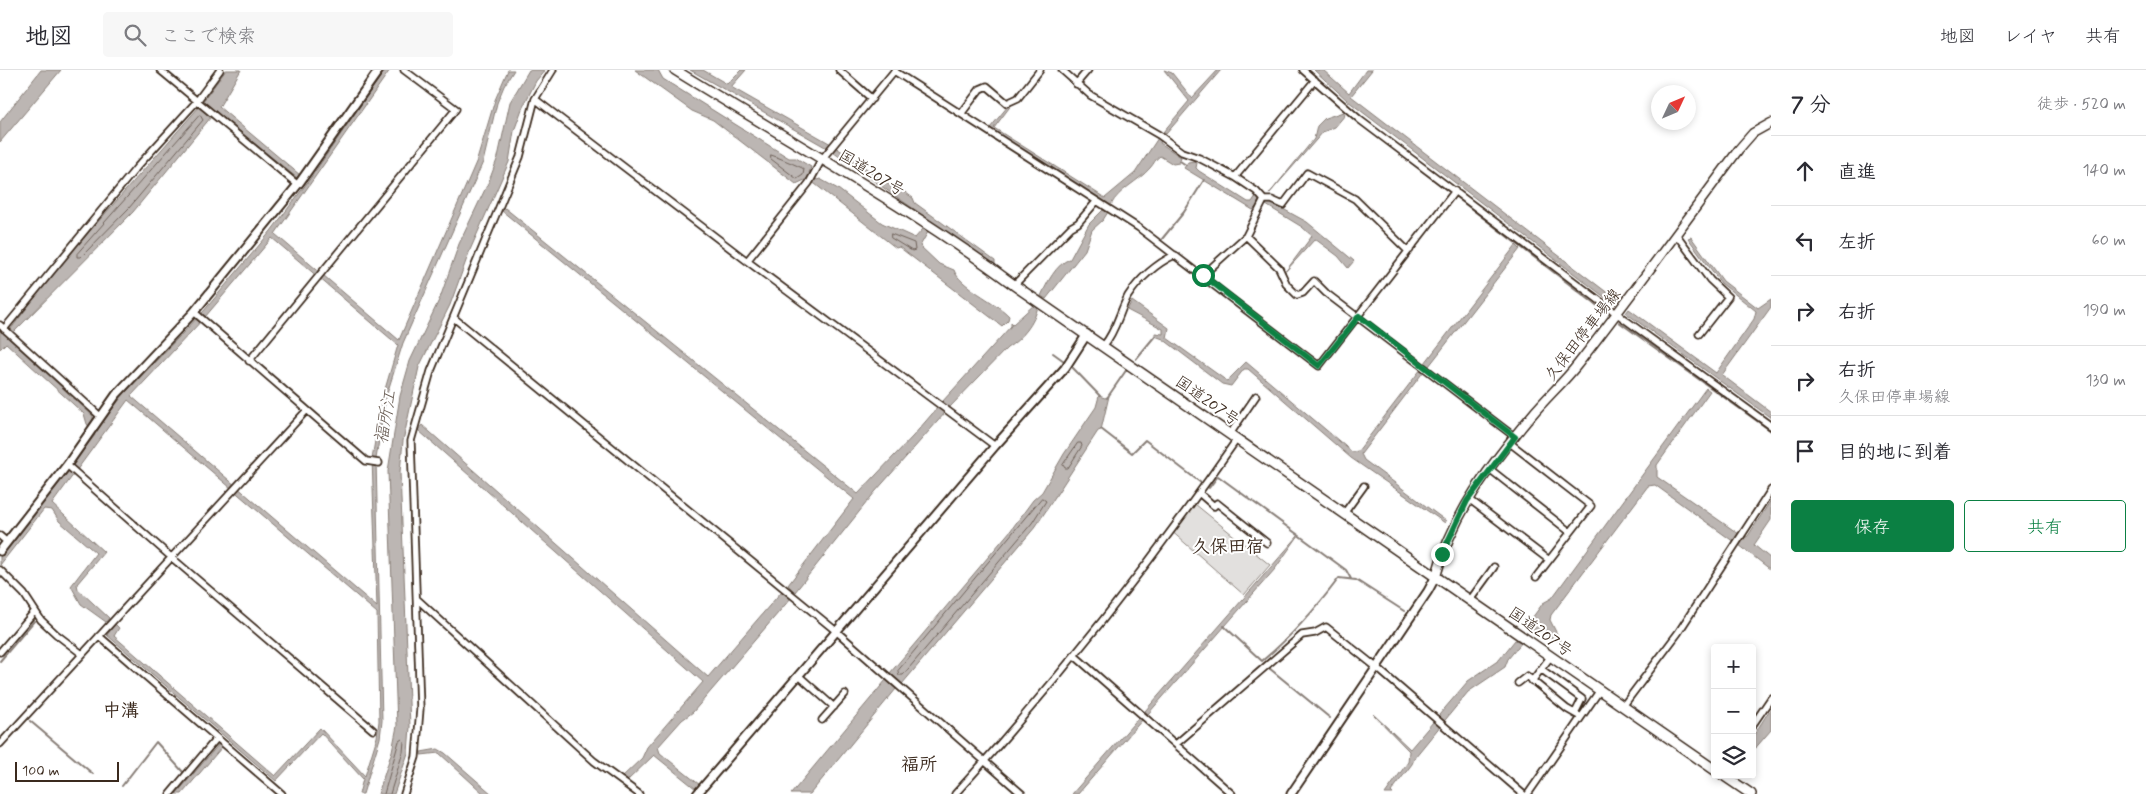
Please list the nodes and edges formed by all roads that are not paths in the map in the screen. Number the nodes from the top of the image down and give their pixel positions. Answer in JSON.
{"nodes":[{"id":1,"x":160,"y":70,"type":"edge"},
{"id":2,"x":220,"y":70,"type":"edge"},
{"id":3,"x":379,"y":70,"type":"edge"},
{"id":4,"x":404,"y":70,"type":"edge"},
{"id":5,"x":553,"y":70,"type":"edge"},
{"id":6,"x":675,"y":70,"type":"edge"},
{"id":7,"x":839,"y":70,"type":"edge"},
{"id":8,"x":1040,"y":70,"type":"edge"},
{"id":9,"x":1062,"y":70,"type":"edge"},
{"id":10,"x":1088,"y":70,"type":"edge"},
{"id":11,"x":1303,"y":70,"type":"edge"},
{"id":12,"x":895,"y":71,"type":"edge"},
{"id":13,"x":1314,"y":80,"type":"junction"},
{"id":14,"x":1076,"y":84,"type":"junction"},
{"id":15,"x":534,"y":99,"type":"junction"},
{"id":16,"x":872,"y":99,"type":"junction"},
{"id":17,"x":200,"y":103,"type":"junction"},
{"id":18,"x":961,"y":114,"type":"junction"},
{"id":19,"x":1771,"y":123,"type":"edge"},
{"id":20,"x":824,"y":156,"type":"junction"},
{"id":21,"x":1235,"y":177,"type":"junction"},
{"id":22,"x":298,"y":185,"type":"junction"},
{"id":23,"x":1455,"y":191,"type":"junction"},
{"id":24,"x":1264,"y":200,"type":"junction"},
{"id":25,"x":1096,"y":202,"type":"junction"},
{"id":26,"x":1676,"y":234,"type":"junction"},
{"id":27,"x":1246,"y":236,"type":"junction"},
{"id":28,"x":1410,"y":250,"type":"junction"},
{"id":29,"x":1175,"y":255,"type":"junction"},
{"id":30,"x":747,"y":261,"type":"junction"},
{"id":31,"x":1203,"y":275,"type":"junction"},
{"id":32,"x":1014,"y":285,"type":"junction"},
{"id":33,"x":194,"y":312,"type":"junction"},
{"id":34,"x":1616,"y":314,"type":"junction"},
{"id":35,"x":1359,"y":316,"type":"junction"},
{"id":36,"x":454,"y":318,"type":"junction"},
{"id":37,"x":6,"y":330,"type":"edge"},
{"id":38,"x":1086,"y":334,"type":"junction"},
{"id":39,"x":1699,"y":334,"type":"dead end"},
{"id":40,"x":1104,"y":346,"type":"junction"},
{"id":41,"x":249,"y":361,"type":"junction"},
{"id":42,"x":1256,"y":396,"type":"dead end"},
{"id":43,"x":307,"y":410,"type":"junction"},
{"id":44,"x":100,"y":416,"type":"junction"},
{"id":45,"x":1771,"y":426,"type":"edge"},
{"id":46,"x":1234,"y":436,"type":"junction"},
{"id":47,"x":1512,"y":440,"type":"junction"},
{"id":48,"x":996,"y":446,"type":"junction"},
{"id":49,"x":378,"y":463,"type":"dead end"},
{"id":50,"x":67,"y":465,"type":"junction"},
{"id":51,"x":1491,"y":470,"type":"junction"},
{"id":52,"x":1364,"y":486,"type":"dead end"},
{"id":53,"x":1771,"y":490,"type":"edge"},
{"id":54,"x":1199,"y":493,"type":"junction"},
{"id":55,"x":1469,"y":499,"type":"junction"},
{"id":56,"x":1344,"y":512,"type":"junction"},
{"id":57,"x":1570,"y":532,"type":"junction"},
{"id":58,"x":0,"y":536,"type":"edge"},
{"id":59,"x":7,"y":542,"type":"junction"},
{"id":60,"x":1267,"y":543,"type":"dead end"},
{"id":61,"x":0,"y":550,"type":"edge"},
{"id":62,"x":171,"y":557,"type":"junction"},
{"id":63,"x":1549,"y":560,"type":"junction"},
{"id":64,"x":1494,"y":567,"type":"dead end"},
{"id":65,"x":0,"y":570,"type":"edge"},
{"id":66,"x":1436,"y":576,"type":"junction"},
{"id":67,"x":1536,"y":577,"type":"dead end"},
{"id":68,"x":417,"y":599,"type":"junction"},
{"id":69,"x":1470,"y":600,"type":"junction"},
{"id":70,"x":35,"y":611,"type":"junction"},
{"id":71,"x":836,"y":631,"type":"junction"},
{"id":72,"x":99,"y":636,"type":"junction"},
{"id":73,"x":0,"y":652,"type":"edge"},
{"id":74,"x":82,"y":654,"type":"junction"},
{"id":75,"x":1075,"y":656,"type":"junction"},
{"id":76,"x":1551,"y":656,"type":"junction"},
{"id":77,"x":1376,"y":667,"type":"junction"},
{"id":78,"x":1541,"y":669,"type":"junction"},
{"id":79,"x":798,"y":675,"type":"junction"},
{"id":80,"x":1532,"y":681,"type":"junction"},
{"id":81,"x":1518,"y":683,"type":"dead end"},
{"id":82,"x":1600,"y":690,"type":"junction"},
{"id":83,"x":845,"y":694,"type":"dead end"},
{"id":84,"x":1771,"y":698,"type":"edge"},
{"id":85,"x":1623,"y":706,"type":"junction"},
{"id":86,"x":834,"y":707,"type":"junction"},
{"id":87,"x":1575,"y":713,"type":"junction"},
{"id":88,"x":1581,"y":717,"type":"junction"},
{"id":89,"x":822,"y":720,"type":"dead end"},
{"id":90,"x":1756,"y":720,"type":"edge"},
{"id":91,"x":373,"y":730,"type":"dead end"},
{"id":92,"x":217,"y":738,"type":"junction"},
{"id":93,"x":0,"y":744,"type":"edge"},
{"id":94,"x":1176,"y":744,"type":"junction"},
{"id":95,"x":985,"y":761,"type":"junction"},
{"id":96,"x":1711,"y":767,"type":"edge"},
{"id":97,"x":1728,"y":779,"type":"edge"},
{"id":98,"x":1740,"y":790,"type":"edge"},
{"id":99,"x":170,"y":794,"type":"edge"},
{"id":100,"x":282,"y":794,"type":"edge"},
{"id":101,"x":404,"y":794,"type":"edge"},
{"id":102,"x":639,"y":794,"type":"edge"},
{"id":103,"x":697,"y":794,"type":"edge"},
{"id":104,"x":955,"y":794,"type":"edge"},
{"id":105,"x":1022,"y":794,"type":"edge"},
{"id":106,"x":1232,"y":794,"type":"edge"},
{"id":107,"x":1290,"y":794,"type":"edge"},
{"id":108,"x":1523,"y":794,"type":"edge"},
{"id":109,"x":1528,"y":794,"type":"edge"},
{"id":110,"x":1751,"y":794,"type":"edge"}],
"edges":[{"from":1,"to":17,"type":"street"},
{"from":2,"to":17,"type":"street"},
{"from":3,"to":22,"type":"street"},
{"from":4,"to":41,"type":"street"},
{"from":5,"to":15,"type":"street"},
{"from":6,"to":20,"type":"highway","name":"国道207号"},
{"from":7,"to":16,"type":"street"},
{"from":8,"to":18,"type":"street"},
{"from":9,"to":14,"type":"street"},
{"from":10,"to":14,"type":"street"},
{"from":11,"to":13,"type":"street"},
{"from":12,"to":16,"type":"street"},
{"from":12,"to":18,"type":"street"},
{"from":13,"to":21,"type":"street"},
{"from":13,"to":23,"type":"street"},
{"from":14,"to":21,"type":"street"},
{"from":15,"to":30,"type":"street"},
{"from":15,"to":36,"type":"street"},
{"from":16,"to":20,"type":"street"},
{"from":17,"to":22,"type":"street"},
{"from":17,"to":37,"type":"street"},
{"from":18,"to":25,"type":"street"},
{"from":19,"to":26,"type":"main road","name":"久保田停車場線"},
{"from":20,"to":30,"type":"street"},
{"from":20,"to":32,"type":"highway","name":"国道207号"},
{"from":21,"to":24,"type":"street"},
{"from":22,"to":33,"type":"street"},
{"from":23,"to":28,"type":"street"},
{"from":23,"to":34,"type":"street"},
{"from":24,"to":27,"type":"street"},
{"from":24,"to":28,"type":"street"},
{"from":25,"to":29,"type":"street"},
{"from":25,"to":32,"type":"street"},
{"from":26,"to":34,"type":"main road","name":"久保田停車場線"},
{"from":26,"to":39,"type":"street"},
{"from":27,"to":31,"type":"street"},
{"from":27,"to":35,"type":"street"},
{"from":28,"to":35,"type":"street"},
{"from":29,"to":31,"type":"street"},
{"from":29,"to":40,"type":"street"},
{"from":30,"to":48,"type":"street"},
{"from":31,"to":35,"type":"street"},
{"from":32,"to":38,"type":"highway","name":"国道207号"},
{"from":33,"to":41,"type":"street"},
{"from":33,"to":44,"type":"street"},
{"from":34,"to":45,"type":"street"},
{"from":34,"to":47,"type":"main road","name":"久保田停車場線"},
{"from":35,"to":47,"type":"street"},
{"from":36,"to":68,"type":"street"},
{"from":36,"to":71,"type":"street"},
{"from":37,"to":44,"type":"street"},
{"from":38,"to":40,"type":"highway","name":"国道207号"},
{"from":38,"to":48,"type":"street"},
{"from":40,"to":46,"type":"highway","name":"国道207号"},
{"from":41,"to":43,"type":"street"},
{"from":42,"to":46,"type":"street"},
{"from":43,"to":49,"type":"street"},
{"from":43,"to":62,"type":"street"},
{"from":44,"to":50,"type":"street"},
{"from":46,"to":54,"type":"street"},
{"from":46,"to":56,"type":"highway","name":"国道207号"},
{"from":47,"to":51,"type":"main road","name":"久保田停車場線"},
{"from":47,"to":57,"type":"street"},
{"from":48,"to":71,"type":"street"},
{"from":50,"to":59,"type":"street"},
{"from":50,"to":62,"type":"street"},
{"from":51,"to":55,"type":"main road","name":"久保田停車場線"},
{"from":51,"to":57,"type":"street"},
{"from":52,"to":56,"type":"street"},
{"from":53,"to":85,"type":"street"},
{"from":54,"to":60,"type":"street"},
{"from":54,"to":75,"type":"street"},
{"from":55,"to":63,"type":"street"},
{"from":55,"to":66,"type":"main road","name":"久保田停車場線"},
{"from":56,"to":66,"type":"highway","name":"国道207号"},
{"from":57,"to":63,"type":"street"},
{"from":58,"to":59,"type":"street"},
{"from":59,"to":61,"type":"street"},
{"from":62,"to":72,"type":"street"},
{"from":62,"to":91,"type":"street"},
{"from":63,"to":67,"type":"street"},
{"from":64,"to":69,"type":"street"},
{"from":65,"to":70,"type":"street"},
{"from":66,"to":69,"type":"highway","name":"国道207号"},
{"from":66,"to":77,"type":"street"},
{"from":68,"to":101,"type":"street"},
{"from":68,"to":102,"type":"street"},
{"from":69,"to":76,"type":"highway","name":"国道207号"},
{"from":70,"to":73,"type":"street"},
{"from":70,"to":74,"type":"street"},
{"from":71,"to":79,"type":"street"},
{"from":71,"to":95,"type":"street"},
{"from":72,"to":74,"type":"street"},
{"from":72,"to":92,"type":"street"},
{"from":74,"to":93,"type":"street"},
{"from":75,"to":94,"type":"street"},
{"from":75,"to":95,"type":"street"},
{"from":76,"to":78,"type":"street"},
{"from":76,"to":82,"type":"highway","name":"国道207号"},
{"from":77,"to":94,"type":"street"},
{"from":77,"to":107,"type":"street"},
{"from":77,"to":108,"type":"street"},
{"from":78,"to":80,"type":"street"},
{"from":78,"to":87,"type":"street"},
{"from":79,"to":86,"type":"street"},
{"from":79,"to":103,"type":"street"},
{"from":80,"to":81,"type":"street"},
{"from":80,"to":87,"type":"street"},
{"from":82,"to":85,"type":"highway","name":"国道207号"},
{"from":82,"to":88,"type":"street"},
{"from":83,"to":86,"type":"street"},
{"from":84,"to":90,"type":"street"},
{"from":85,"to":96,"type":"highway","name":"国道207号"},
{"from":86,"to":89,"type":"street"},
{"from":87,"to":88,"type":"street"},
{"from":88,"to":109,"type":"street"},
{"from":92,"to":99,"type":"street"},
{"from":92,"to":100,"type":"street"},
{"from":94,"to":106,"type":"street"},
{"from":95,"to":104,"type":"street"},
{"from":95,"to":105,"type":"street"},
{"from":97,"to":98,"type":"highway"},
{"from":98,"to":110,"type":"highway"}]}
